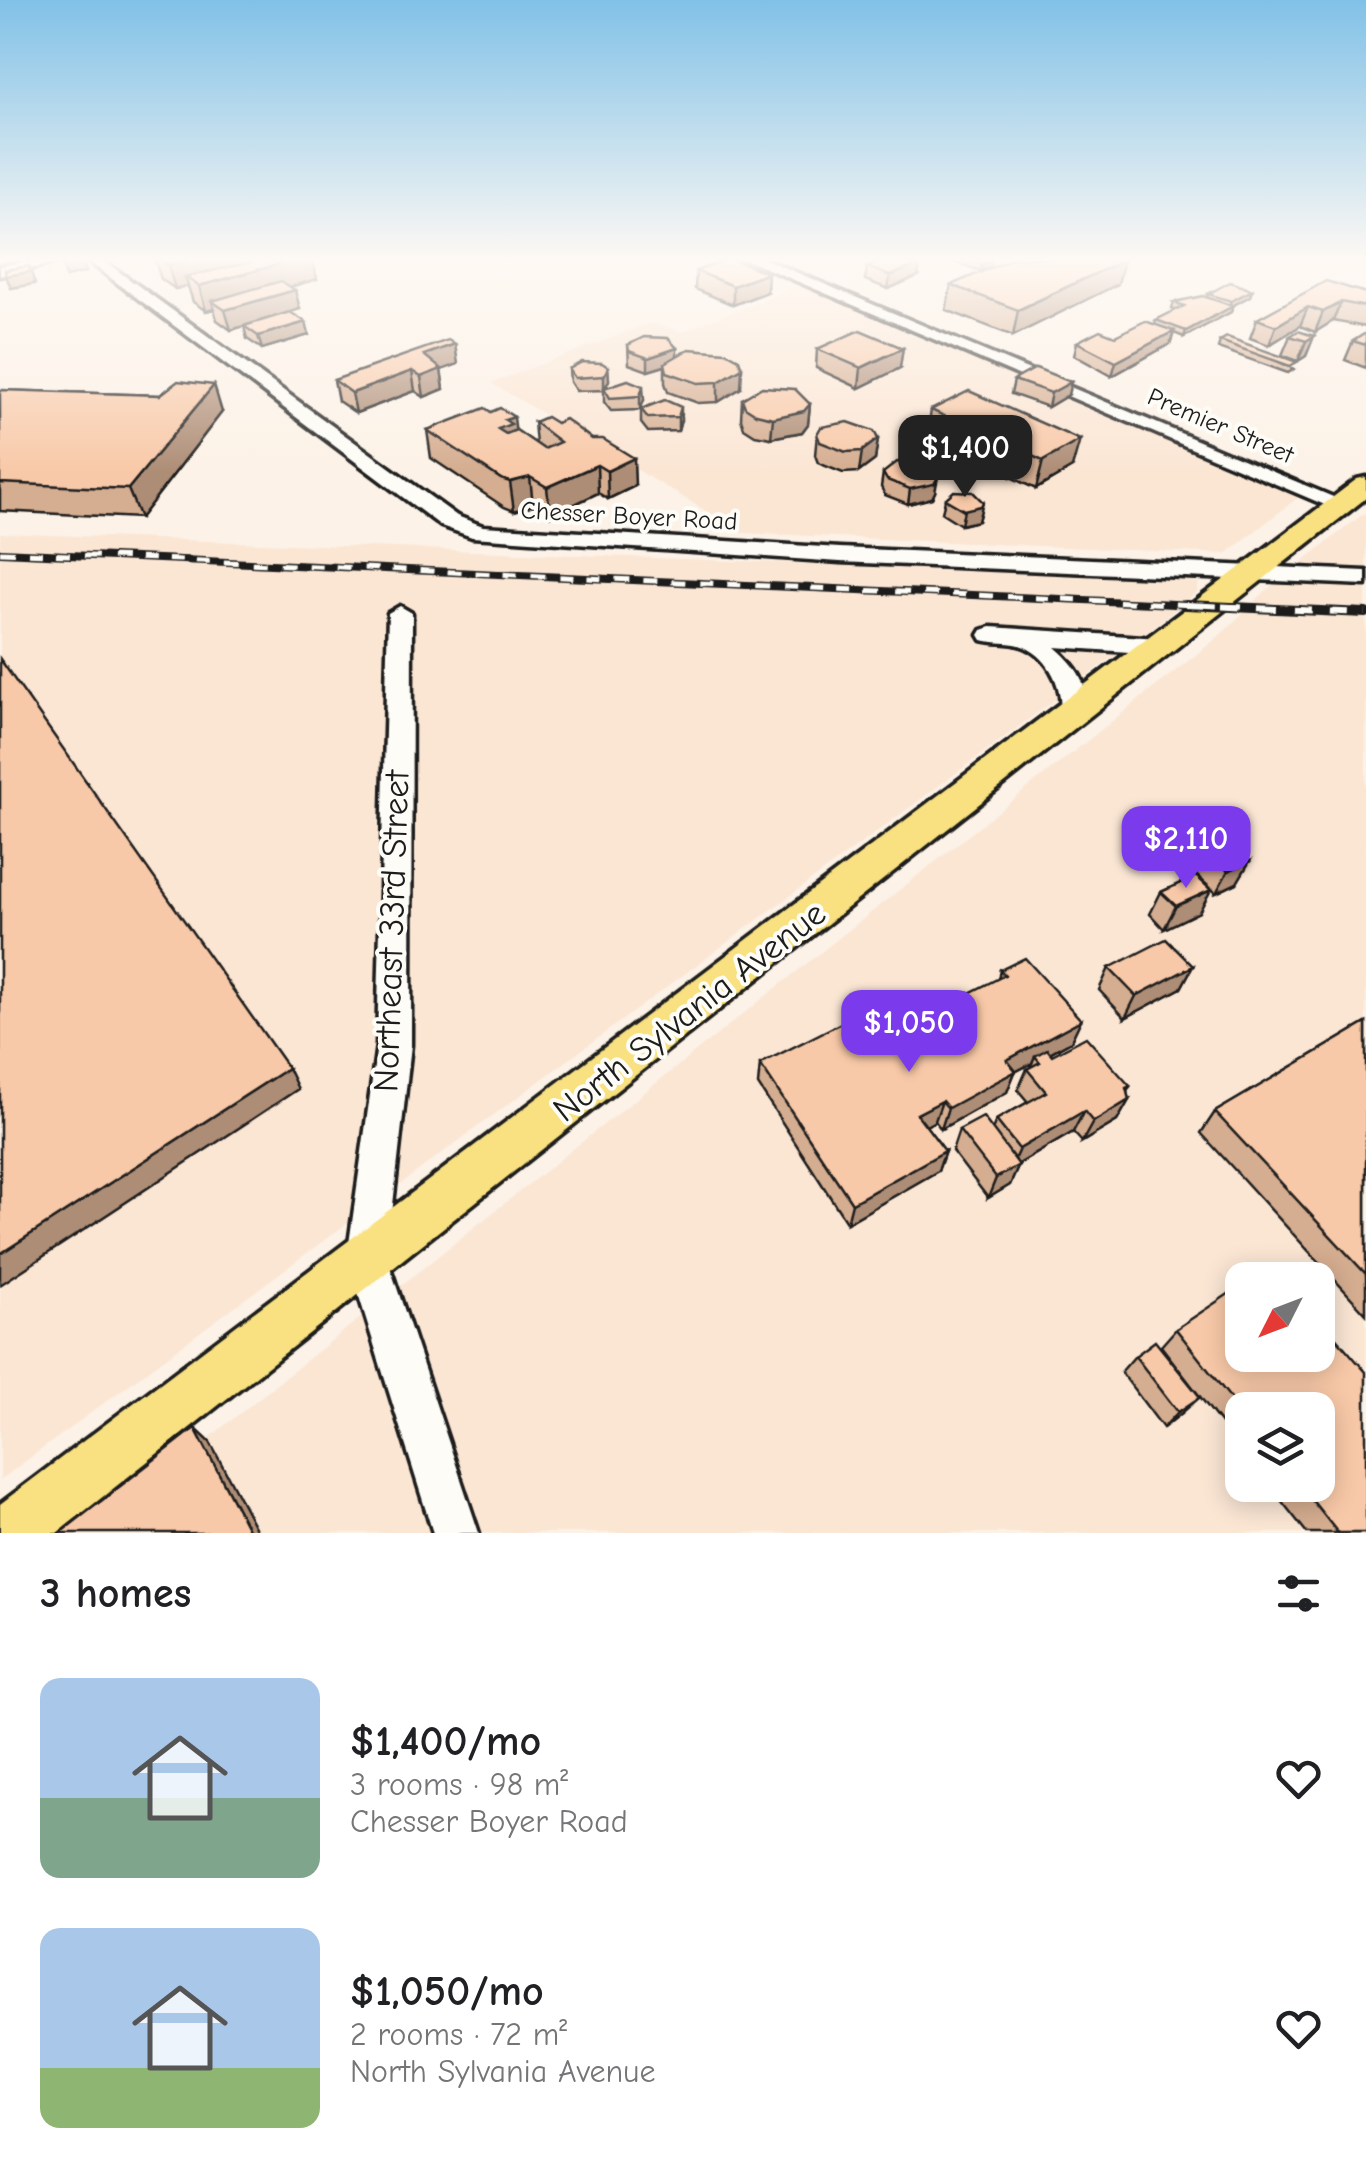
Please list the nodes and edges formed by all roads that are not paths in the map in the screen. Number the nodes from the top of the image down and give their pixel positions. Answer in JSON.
{"nodes":[{"id":1,"x":189,"y":330,"type":"edge"},
{"id":2,"x":933,"y":330,"type":"edge"},
{"id":3,"x":1353,"y":494,"type":"edge"},
{"id":4,"x":1251,"y":574,"type":"junction"},
{"id":5,"x":1366,"y":578,"type":"edge"},
{"id":6,"x":400,"y":613,"type":"dead end"},
{"id":7,"x":991,"y":635,"type":"dead end"},
{"id":8,"x":1026,"y":638,"type":"junction"},
{"id":9,"x":1159,"y":646,"type":"junction"},
{"id":10,"x":1074,"y":713,"type":"junction"},
{"id":11,"x":367,"y":1258,"type":"junction"},
{"id":12,"x":10,"y":1533,"type":"edge"},
{"id":13,"x":456,"y":1533,"type":"edge"}],
"edges":[{"from":1,"to":4,"type":"street","name":"Chesser Boyer Road"},
{"from":2,"to":3,"type":"street","name":"Premier Street"},
{"from":3,"to":4,"type":"main road","name":"North Sylvania Avenue"},
{"from":4,"to":5,"type":"street"},
{"from":4,"to":9,"type":"main road","name":"North Sylvania Avenue"},
{"from":6,"to":11,"type":"street","name":"Northeast 33rd Street"},
{"from":7,"to":8,"type":"street"},
{"from":8,"to":9,"type":"street"},
{"from":8,"to":10,"type":"street"},
{"from":9,"to":10,"type":"main road","name":"North Sylvania Avenue"},
{"from":10,"to":11,"type":"main road","name":"North Sylvania Avenue"},
{"from":11,"to":12,"type":"main road","name":"North Sylvania Avenue"},
{"from":11,"to":13,"type":"street","name":"Northeast 33rd Street"}]}
